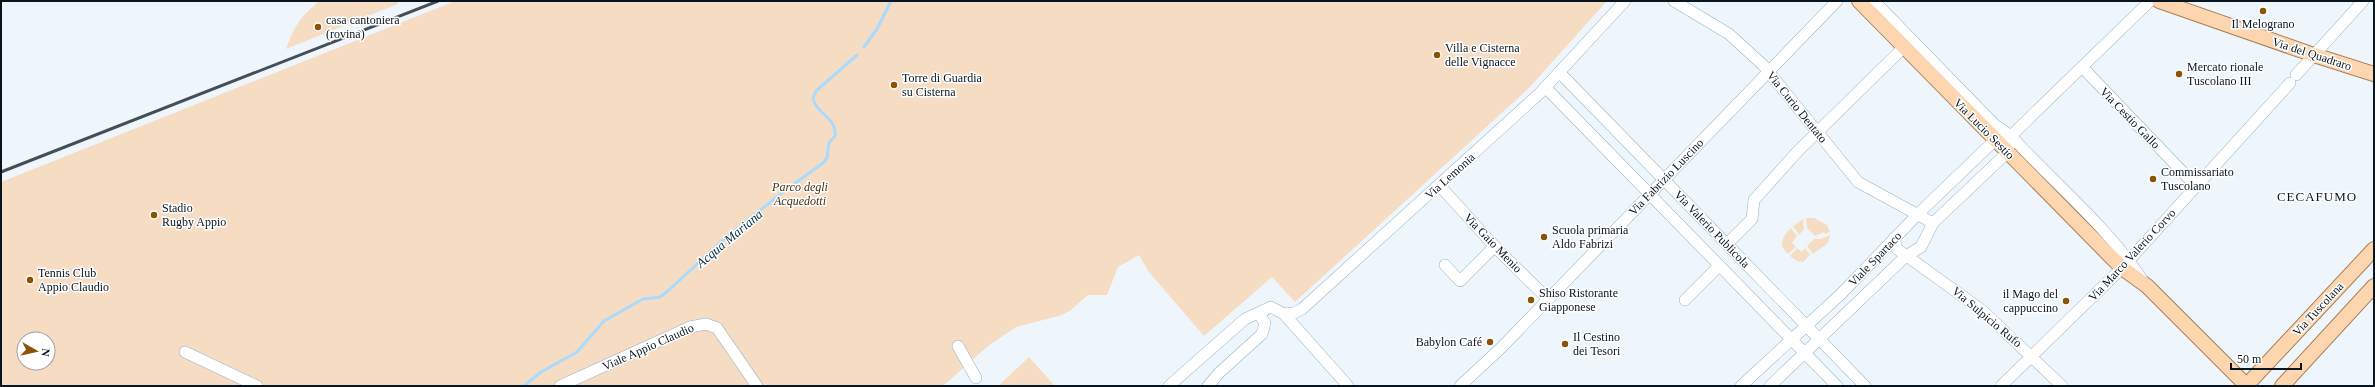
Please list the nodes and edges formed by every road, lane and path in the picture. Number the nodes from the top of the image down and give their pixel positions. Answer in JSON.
{"nodes":[{"id":1,"x":1625,"y":1,"type":"edge"},
{"id":2,"x":1674,"y":1,"type":"edge"},
{"id":3,"x":1837,"y":1,"type":"edge"},
{"id":4,"x":1859,"y":1,"type":"edge"},
{"id":5,"x":1874,"y":1,"type":"edge"},
{"id":6,"x":2150,"y":1,"type":"edge"},
{"id":7,"x":2159,"y":1,"type":"edge"},
{"id":8,"x":2363,"y":1,"type":"edge"},
{"id":9,"x":1903,"y":48,"type":"junction"},
{"id":10,"x":2314,"y":56,"type":"junction"},
{"id":11,"x":2082,"y":67,"type":"junction"},
{"id":12,"x":1559,"y":72,"type":"junction"},
{"id":13,"x":1769,"y":72,"type":"junction"},
{"id":14,"x":2374,"y":74,"type":"edge"},
{"id":15,"x":1545,"y":88,"type":"junction"},
{"id":16,"x":1989,"y":129,"type":"junction"},
{"id":17,"x":1817,"y":132,"type":"junction"},
{"id":18,"x":2011,"y":136,"type":"junction"},
{"id":19,"x":2008,"y":152,"type":"junction"},
{"id":20,"x":1664,"y":178,"type":"junction"},
{"id":21,"x":1439,"y":186,"type":"junction"},
{"id":22,"x":2196,"y":186,"type":"junction"},
{"id":23,"x":1649,"y":193,"type":"junction"},
{"id":24,"x":1917,"y":216,"type":"junction"},
{"id":25,"x":1933,"y":223,"type":"junction"},
{"id":26,"x":1894,"y":238,"type":"junction"},
{"id":27,"x":2113,"y":242,"type":"junction"},
{"id":28,"x":1727,"y":244,"type":"junction"},
{"id":29,"x":1495,"y":246,"type":"junction"},
{"id":30,"x":2374,"y":249,"type":"edge"},
{"id":31,"x":1906,"y":256,"type":"junction"},
{"id":32,"x":2111,"y":256,"type":"junction"},
{"id":33,"x":1445,"y":264,"type":"dead end"},
{"id":34,"x":2126,"y":264,"type":"junction"},
{"id":35,"x":1720,"y":266,"type":"junction"},
{"id":36,"x":2374,"y":286,"type":"edge"},
{"id":37,"x":1548,"y":299,"type":"junction"},
{"id":38,"x":1685,"y":300,"type":"dead end"},
{"id":39,"x":1259,"y":314,"type":"junction"},
{"id":40,"x":1284,"y":314,"type":"junction"},
{"id":41,"x":1807,"y":326,"type":"junction"},
{"id":42,"x":1791,"y":339,"type":"junction"},
{"id":43,"x":1819,"y":339,"type":"junction"},
{"id":44,"x":958,"y":346,"type":"dead end"},
{"id":45,"x":185,"y":352,"type":"dead end"},
{"id":46,"x":1804,"y":353,"type":"junction"},
{"id":47,"x":2032,"y":356,"type":"junction"},
{"id":48,"x":976,"y":378,"type":"dead end"},
{"id":49,"x":1182,"y":382,"type":"edge"},
{"id":50,"x":257,"y":386,"type":"edge"},
{"id":51,"x":560,"y":386,"type":"edge"},
{"id":52,"x":756,"y":386,"type":"edge"},
{"id":53,"x":1170,"y":386,"type":"edge"},
{"id":54,"x":1208,"y":386,"type":"edge"},
{"id":55,"x":1348,"y":386,"type":"edge"},
{"id":56,"x":1460,"y":386,"type":"edge"},
{"id":57,"x":1742,"y":386,"type":"edge"},
{"id":58,"x":1770,"y":386,"type":"edge"},
{"id":59,"x":1837,"y":386,"type":"edge"},
{"id":60,"x":1865,"y":386,"type":"edge"},
{"id":61,"x":2001,"y":386,"type":"edge"},
{"id":62,"x":2062,"y":386,"type":"edge"},
{"id":63,"x":2246,"y":386,"type":"edge"},
{"id":64,"x":2282,"y":386,"type":"edge"}],
"edges":[{"from":1,"to":12,"type":"street","name":"Via Lemonia"},
{"from":2,"to":13,"type":"street","name":"Via Curio Dentato"},
{"from":3,"to":13,"type":"street","name":"Via Fabrizio Luscino"},
{"from":4,"to":9,"type":"main road","name":"Via Lucio Sestio"},
{"from":5,"to":16,"type":"street","name":"Via Lucio Sestio"},
{"from":6,"to":11,"type":"street"},
{"from":7,"to":10,"type":"main road","name":"Via del Quadraro"},
{"from":8,"to":10,"type":"street","name":"Via Marco Valerio Corvo"},
{"from":9,"to":16,"type":"main road","name":"Via Lucio Sestio"},
{"from":9,"to":17,"type":"street"},
{"from":10,"to":14,"type":"main road","name":"Via del Quadraro"},
{"from":10,"to":22,"type":"street","name":"Via Marco Valerio Corvo"},
{"from":11,"to":18,"type":"street"},
{"from":11,"to":22,"type":"street","name":"Via Cestio Gallo"},
{"from":12,"to":15,"type":"street","name":"Via Lemonia"},
{"from":12,"to":20,"type":"street","name":"Via Valerio Publicola"},
{"from":13,"to":17,"type":"street","name":"Via Curio Dentato"},
{"from":13,"to":20,"type":"street","name":"Via Fabrizio Luscino"},
{"from":15,"to":21,"type":"street","name":"Via Lemonia"},
{"from":15,"to":23,"type":"street","name":"Via Valerio Publicola"},
{"from":16,"to":18,"type":"street"},
{"from":16,"to":18,"type":"street","name":"Via Lucio Sestio"},
{"from":16,"to":19,"type":"main road","name":"Via Lucio Sestio"},
{"from":16,"to":24,"type":"street","name":"Viale Spartaco"},
{"from":17,"to":24,"type":"street","name":"Via Curio Dentato"},
{"from":17,"to":28,"type":"street"},
{"from":18,"to":19,"type":"street"},
{"from":18,"to":27,"type":"street","name":"Via Lucio Sestio"},
{"from":19,"to":25,"type":"street","name":"Viale Spartaco"},
{"from":19,"to":32,"type":"main road","name":"Via Lucio Sestio"},
{"from":20,"to":23,"type":"street","name":"Via Fabrizio Luscino"},
{"from":20,"to":28,"type":"street","name":"Via Valerio Publicola"},
{"from":21,"to":29,"type":"street","name":"Via Gaio Menio"},
{"from":21,"to":40,"type":"street","name":"Via Lemonia"},
{"from":22,"to":34,"type":"street","name":"Via Marco Valerio Corvo"},
{"from":23,"to":35,"type":"street","name":"Via Valerio Publicola"},
{"from":23,"to":37,"type":"street","name":"Via Fabrizio Luscino"},
{"from":24,"to":25,"type":"street","name":"Via Curio Dentato"},
{"from":24,"to":26,"type":"street","name":"Viale Spartaco"},
{"from":25,"to":31,"type":"street","name":"Viale Spartaco"},
{"from":26,"to":31,"type":"street"},
{"from":26,"to":41,"type":"street","name":"Viale Spartaco"},
{"from":27,"to":32,"type":"street"},
{"from":27,"to":34,"type":"street","name":"Via Lucio Sestio"},
{"from":28,"to":41,"type":"street","name":"Via Valerio Publicola"},
{"from":29,"to":33,"type":"street"},
{"from":29,"to":37,"type":"street","name":"Via Gaio Menio"},
{"from":30,"to":63,"type":"main road","name":"Via Tuscolana"},
{"from":31,"to":43,"type":"street","name":"Viale Spartaco"},
{"from":31,"to":47,"type":"street","name":"Via Sulpicio Rufo"},
{"from":32,"to":34,"type":"main road","name":"Via Lucio Sestio"},
{"from":34,"to":47,"type":"street","name":"Via Marco Valerio Corvo"},
{"from":34,"to":63,"type":"main road","name":"Via Lucio Sestio"},
{"from":35,"to":38,"type":"street"},
{"from":35,"to":42,"type":"street","name":"Via Valerio Publicola"},
{"from":36,"to":64,"type":"main road"},
{"from":37,"to":56,"type":"street","name":"Via Fabrizio Luscino"},
{"from":39,"to":40,"type":"street"},
{"from":39,"to":49,"type":"street"},
{"from":39,"to":54,"type":"street"},
{"from":40,"to":55,"type":"street"},
{"from":41,"to":42,"type":"street","name":"Viale Spartaco"},
{"from":41,"to":43,"type":"street","name":"Via Valerio Publicola"},
{"from":42,"to":46,"type":"street","name":"Via Valerio Publicola"},
{"from":42,"to":57,"type":"street","name":"Viale Spartaco"},
{"from":43,"to":46,"type":"street","name":"Viale Spartaco"},
{"from":43,"to":60,"type":"street","name":"Via Valerio Publicola"},
{"from":44,"to":48,"type":"street"},
{"from":45,"to":50,"type":"street"},
{"from":46,"to":58,"type":"street","name":"Viale Spartaco"},
{"from":46,"to":59,"type":"street","name":"Via Valerio Publicola"},
{"from":47,"to":61,"type":"street","name":"Via Marco Valerio Corvo"},
{"from":47,"to":62,"type":"street","name":"Via Sulpicio Rufo"},
{"from":49,"to":53,"type":"street"},
{"from":51,"to":52,"type":"street","name":"Viale Appio Claudio"}]}
